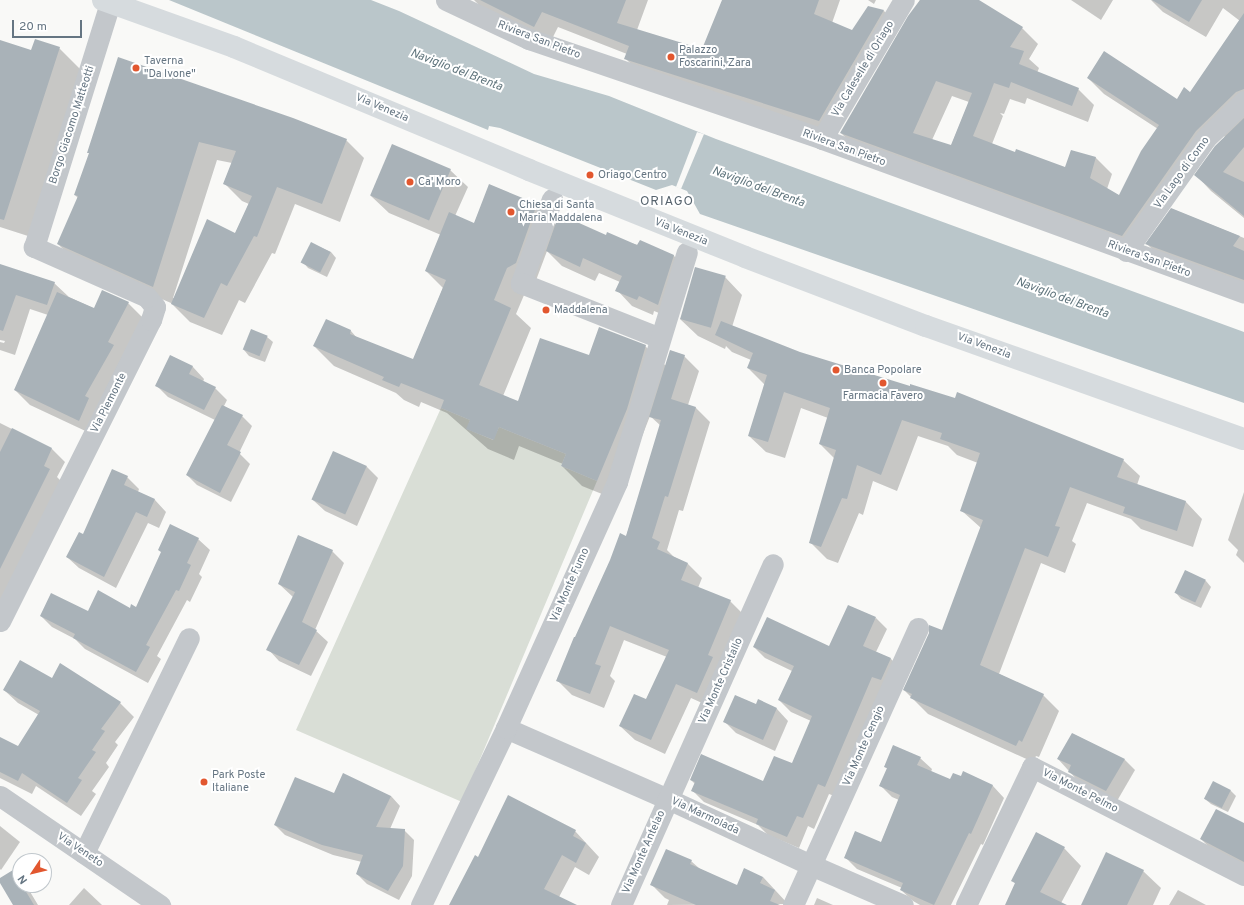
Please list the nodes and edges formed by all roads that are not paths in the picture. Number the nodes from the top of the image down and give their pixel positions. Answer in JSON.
{"nodes":[{"id":1,"x":448,"y":0,"type":"edge"},
{"id":2,"x":904,"y":0,"type":"edge"},
{"id":3,"x":106,"y":1,"type":"edge"},
{"id":4,"x":1244,"y":101,"type":"edge"},
{"id":5,"x":822,"y":139,"type":"junction"},
{"id":6,"x":552,"y":199,"type":"dead end"},
{"id":7,"x":34,"y":247,"type":"joint"},
{"id":8,"x":1126,"y":251,"type":"junction"},
{"id":9,"x":687,"y":252,"type":"dead end"},
{"id":10,"x":1244,"y":293,"type":"edge"},
{"id":11,"x":658,"y":344,"type":"junction"},
{"id":12,"x":1244,"y":439,"type":"edge"},
{"id":13,"x":773,"y":564,"type":"dead end"},
{"id":14,"x":0,"y":621,"type":"edge"},
{"id":15,"x":918,"y":628,"type":"dead end"},
{"id":16,"x":189,"y":638,"type":"dead end"},
{"id":17,"x":506,"y":728,"type":"junction"},
{"id":18,"x":0,"y":796,"type":"edge"},
{"id":19,"x":668,"y":799,"type":"junction"},
{"id":20,"x":84,"y":853,"type":"junction"},
{"id":21,"x":811,"y":865,"type":"junction"},
{"id":22,"x":1244,"y":875,"type":"edge"},
{"id":23,"x":160,"y":905,"type":"edge"},
{"id":24,"x":421,"y":905,"type":"edge"},
{"id":25,"x":621,"y":905,"type":"edge"},
{"id":26,"x":793,"y":905,"type":"edge"},
{"id":27,"x":903,"y":905,"type":"edge"},
{"id":28,"x":966,"y":905,"type":"edge"}],
"edges":[{"from":1,"to":5,"type":"street","name":"Riviera San Pietro"},
{"from":2,"to":5,"type":"street","name":"Via Caleselle di Oriago"},
{"from":3,"to":7,"type":"street","name":"Borgo Giacomo Matteotti"},
{"from":3,"to":12,"type":"main road","name":"Via Venezia"},
{"from":4,"to":8,"type":"street","name":"Via Lago di Como"},
{"from":5,"to":8,"type":"street","name":"Riviera San Pietro"},
{"from":6,"to":11,"type":"street"},
{"from":7,"to":14,"type":"street","name":"Via Piemonte"},
{"from":8,"to":10,"type":"street","name":"Riviera San Pietro"},
{"from":9,"to":11,"type":"street","name":"Via Monte Fumo"},
{"from":11,"to":17,"type":"street","name":"Via Monte Fumo"},
{"from":13,"to":19,"type":"street","name":"Via Monte Cristallo"},
{"from":15,"to":21,"type":"street","name":"Via Monte Cengio"},
{"from":16,"to":20,"type":"street"},
{"from":17,"to":19,"type":"street","name":"Via Marmolada"},
{"from":17,"to":24,"type":"street","name":"Via Monte Fumo"},
{"from":18,"to":20,"type":"street","name":"Via Veneto"},
{"from":19,"to":21,"type":"street","name":"Via Marmolada"},
{"from":19,"to":25,"type":"street","name":"Via Monte Antelao"},
{"from":20,"to":23,"type":"street","name":"Via Veneto"},
{"from":21,"to":26,"type":"street","name":"Via Monte Cengio"},
{"from":21,"to":27,"type":"street","name":"Via Marmolada"},
{"from":22,"to":28,"type":"street","name":"Via Monte Pelmo"}]}
